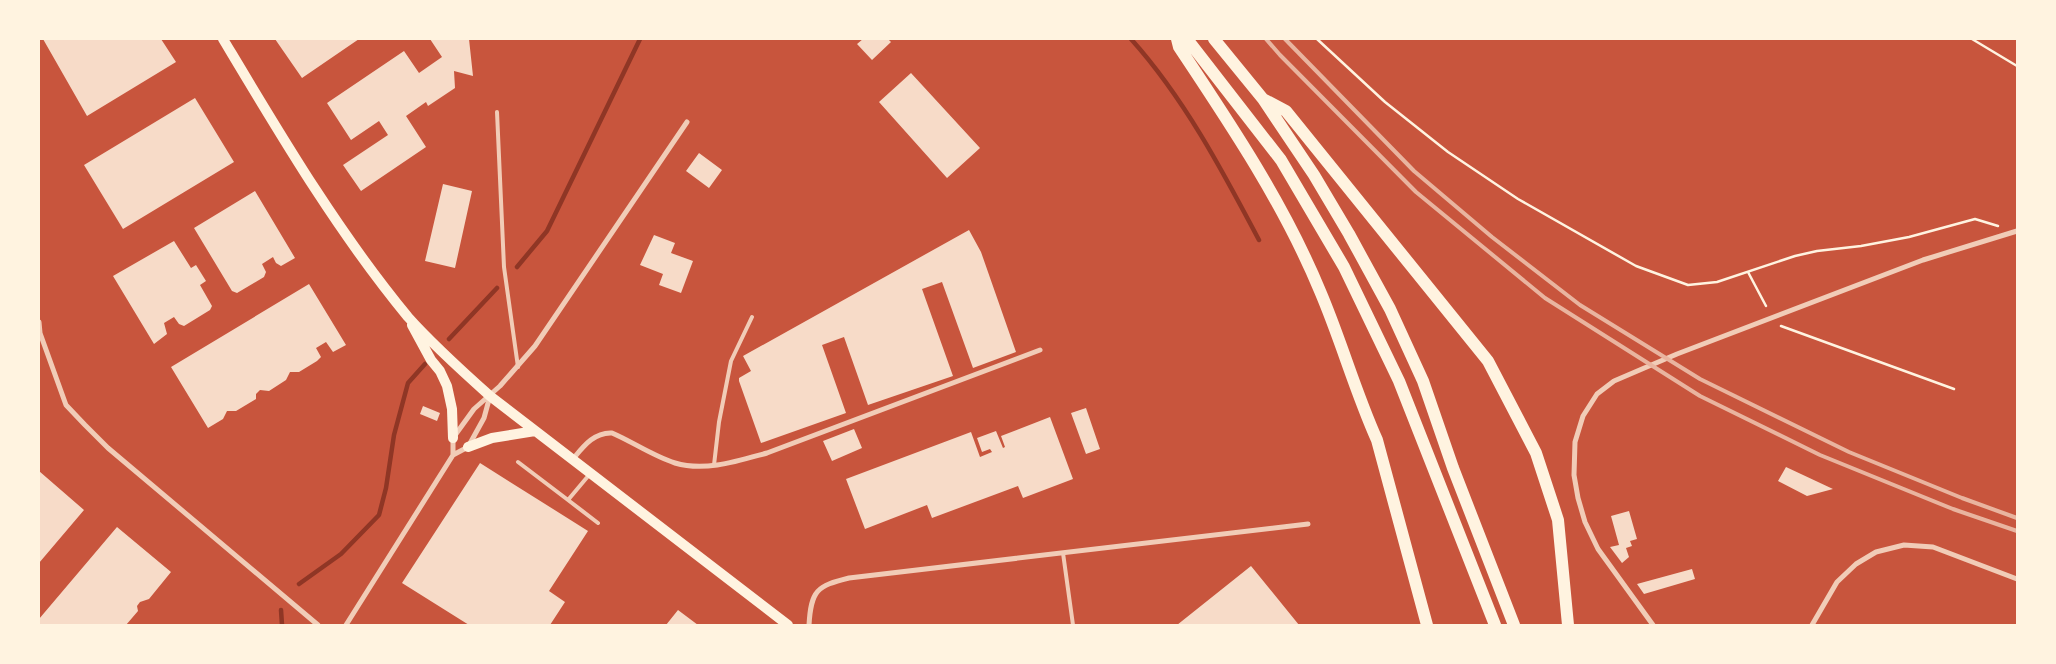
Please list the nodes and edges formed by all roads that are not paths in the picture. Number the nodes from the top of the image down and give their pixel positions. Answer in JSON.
{"nodes":[{"id":1,"x":223,"y":39,"type":"edge"},
{"id":2,"x":1177,"y":39,"type":"edge"},
{"id":3,"x":1187,"y":39,"type":"edge"},
{"id":4,"x":1214,"y":39,"type":"edge"},
{"id":5,"x":1262,"y":98,"type":"junction"},
{"id":6,"x":497,"y":112,"type":"dead end"},
{"id":7,"x":687,"y":122,"type":"dead end"},
{"id":8,"x":2017,"y":231,"type":"edge"},
{"id":9,"x":407,"y":315,"type":"junction"},
{"id":10,"x":752,"y":317,"type":"dead end"},
{"id":11,"x":39,"y":322,"type":"edge"},
{"id":12,"x":1040,"y":350,"type":"dead end"},
{"id":13,"x":518,"y":367,"type":"junction"},
{"id":14,"x":490,"y":396,"type":"junction"},
{"id":15,"x":535,"y":431,"type":"junction"},
{"id":16,"x":453,"y":438,"type":"junction"},
{"id":17,"x":468,"y":447,"type":"junction"},
{"id":18,"x":453,"y":455,"type":"junction"},
{"id":19,"x":572,"y":459,"type":"junction"},
{"id":20,"x":518,"y":462,"type":"dead end"},
{"id":21,"x":714,"y":465,"type":"junction"},
{"id":22,"x":590,"y":473,"type":"junction"},
{"id":23,"x":568,"y":500,"type":"junction"},
{"id":24,"x":598,"y":524,"type":"dead end"},
{"id":25,"x":1308,"y":524,"type":"dead end"},
{"id":26,"x":1063,"y":553,"type":"junction"},
{"id":27,"x":2017,"y":579,"type":"edge"},
{"id":28,"x":318,"y":625,"type":"edge"},
{"id":29,"x":346,"y":625,"type":"edge"},
{"id":30,"x":788,"y":625,"type":"edge"},
{"id":31,"x":808,"y":625,"type":"edge"},
{"id":32,"x":1073,"y":625,"type":"edge"},
{"id":33,"x":1427,"y":625,"type":"edge"},
{"id":34,"x":1495,"y":625,"type":"edge"},
{"id":35,"x":1514,"y":625,"type":"edge"},
{"id":36,"x":1568,"y":625,"type":"edge"},
{"id":37,"x":1653,"y":625,"type":"edge"},
{"id":38,"x":1812,"y":625,"type":"edge"}],
"edges":[{"from":1,"to":9,"type":"main road"},
{"from":2,"to":33,"type":"highway"},
{"from":3,"to":34,"type":"highway"},
{"from":4,"to":5,"type":"highway"},
{"from":5,"to":35,"type":"highway"},
{"from":5,"to":36,"type":"highway"},
{"from":6,"to":13,"type":"lane"},
{"from":7,"to":13,"type":"street"},
{"from":8,"to":37,"type":"street"},
{"from":9,"to":14,"type":"main road"},
{"from":9,"to":16,"type":"main road"},
{"from":10,"to":21,"type":"lane"},
{"from":11,"to":28,"type":"street"},
{"from":12,"to":21,"type":"street"},
{"from":13,"to":14,"type":"street"},
{"from":14,"to":15,"type":"main road"},
{"from":14,"to":16,"type":"street"},
{"from":14,"to":17,"type":"street"},
{"from":15,"to":17,"type":"main road"},
{"from":15,"to":19,"type":"main road"},
{"from":16,"to":18,"type":"street"},
{"from":17,"to":18,"type":"street"},
{"from":18,"to":29,"type":"street"},
{"from":19,"to":21,"type":"street"},
{"from":19,"to":22,"type":"main road"},
{"from":20,"to":23,"type":"lane"},
{"from":22,"to":23,"type":"lane"},
{"from":22,"to":30,"type":"main road"},
{"from":23,"to":24,"type":"lane"},
{"from":25,"to":26,"type":"street"},
{"from":26,"to":31,"type":"street"},
{"from":26,"to":32,"type":"lane"},
{"from":27,"to":38,"type":"street"}]}
